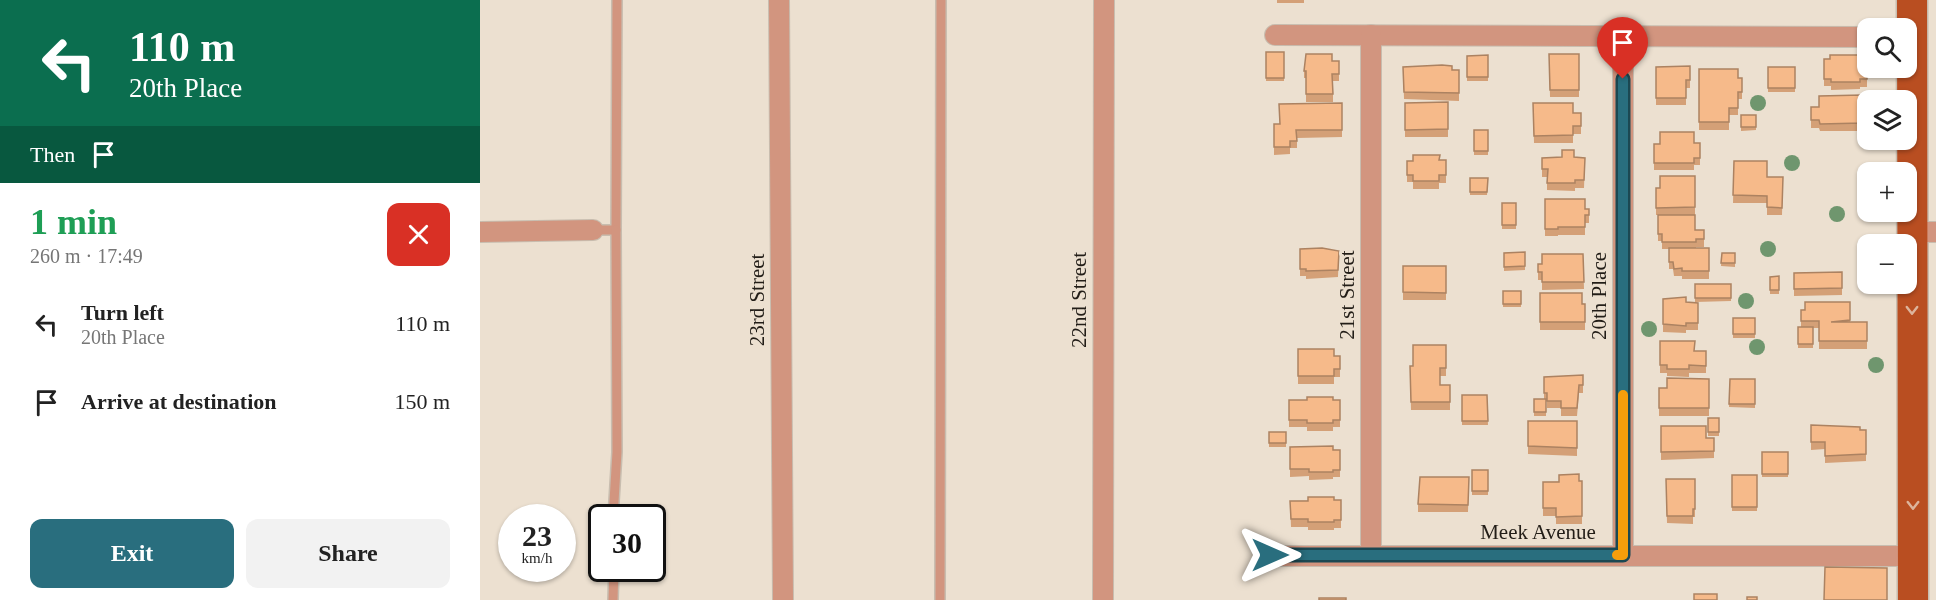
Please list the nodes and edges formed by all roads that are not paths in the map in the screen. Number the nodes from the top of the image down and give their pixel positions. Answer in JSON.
{"nodes":[{"id":1,"x":617,"y":0,"type":"edge"},
{"id":2,"x":779,"y":0,"type":"edge"},
{"id":3,"x":941,"y":0,"type":"edge"},
{"id":4,"x":1104,"y":0,"type":"edge"},
{"id":5,"x":1912,"y":0,"type":"edge"},
{"id":6,"x":1911,"y":18,"type":"edge"},
{"id":7,"x":1275,"y":35,"type":"dead end"},
{"id":8,"x":1371,"y":35,"type":"junction"},
{"id":9,"x":1623,"y":36,"type":"junction"},
{"id":10,"x":1857,"y":37,"type":"edge"},
{"id":11,"x":1912,"y":78,"type":"edge"},
{"id":12,"x":593,"y":230,"type":"joint"},
{"id":13,"x":616,"y":230,"type":"junction"},
{"id":14,"x":480,"y":231,"type":"edge"},
{"id":15,"x":1924,"y":232,"type":"edge"},
{"id":16,"x":614,"y":504,"type":"edge"},
{"id":17,"x":1270,"y":555,"type":"dead end"},
{"id":18,"x":1371,"y":555,"type":"junction"},
{"id":19,"x":1623,"y":555,"type":"junction"},
{"id":20,"x":1913,"y":555,"type":"junction"},
{"id":21,"x":614,"y":582,"type":"edge"},
{"id":22,"x":613,"y":600,"type":"edge"},
{"id":23,"x":783,"y":600,"type":"edge"},
{"id":24,"x":940,"y":600,"type":"edge"},
{"id":25,"x":1103,"y":600,"type":"edge"},
{"id":26,"x":1913,"y":600,"type":"edge"}],
"edges":[{"from":1,"to":13,"type":"lane"},
{"from":2,"to":23,"type":"street","name":"23rd Street"},
{"from":3,"to":24,"type":"lane"},
{"from":4,"to":25,"type":"street","name":"22nd Street"},
{"from":5,"to":6,"type":"main road"},
{"from":7,"to":8,"type":"street"},
{"from":8,"to":9,"type":"street"},
{"from":8,"to":18,"type":"street","name":"21st Street"},
{"from":9,"to":10,"type":"street"},
{"from":9,"to":19,"type":"street","name":"20th Place"},
{"from":11,"to":15,"type":"main road"},
{"from":12,"to":13,"type":"lane"},
{"from":12,"to":14,"type":"street"},
{"from":13,"to":16,"type":"lane"},
{"from":15,"to":20,"type":"main road","one_way":true},
{"from":17,"to":18,"type":"street","name":"Meek Avenue"},
{"from":18,"to":19,"type":"street","name":"Meek Avenue"},
{"from":19,"to":20,"type":"street","name":"Meek Avenue"},
{"from":20,"to":26,"type":"main road"},
{"from":21,"to":22,"type":"lane"}]}
